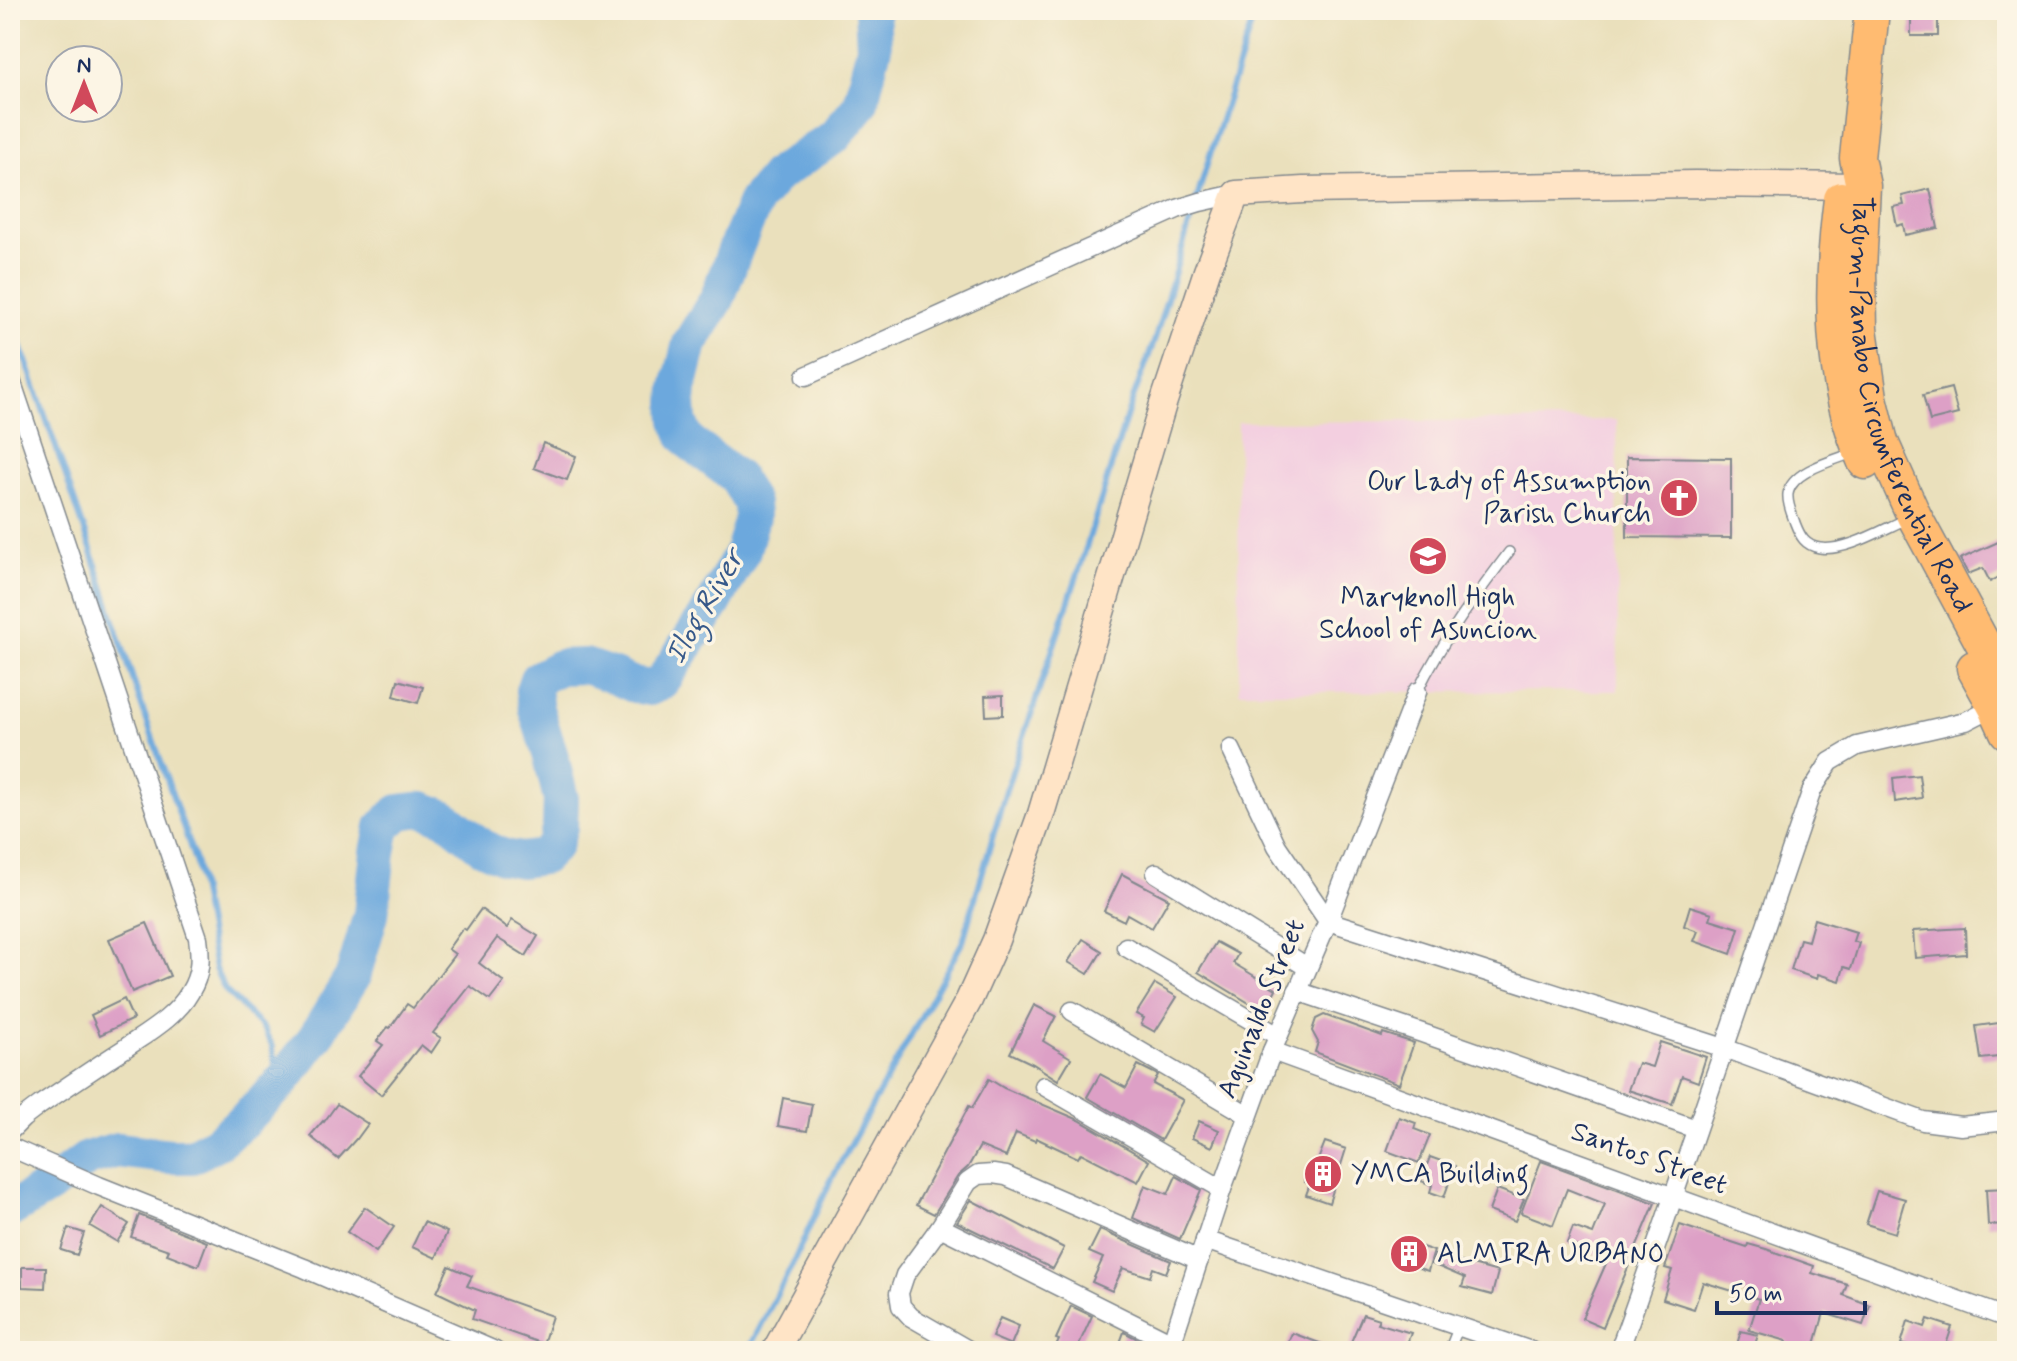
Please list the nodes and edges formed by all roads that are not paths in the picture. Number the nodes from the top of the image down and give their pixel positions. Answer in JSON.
{"nodes":[{"id":1,"x":1872,"y":10,"type":"edge"},
{"id":2,"x":1854,"y":177,"type":"junction"},
{"id":3,"x":1236,"y":194,"type":"junction"},
{"id":4,"x":806,"y":376,"type":"dead end"},
{"id":5,"x":10,"y":377,"type":"edge"},
{"id":6,"x":1870,"y":446,"type":"junction"},
{"id":7,"x":1904,"y":520,"type":"junction"},
{"id":8,"x":1509,"y":552,"type":"dead end"},
{"id":9,"x":1417,"y":692,"type":"joint"},
{"id":10,"x":2004,"y":706,"type":"edge"},
{"id":11,"x":1231,"y":749,"type":"dead end"},
{"id":12,"x":1156,"y":873,"type":"dead end"},
{"id":13,"x":1328,"y":921,"type":"junction"},
{"id":14,"x":1126,"y":947,"type":"dead end"},
{"id":15,"x":1307,"y":967,"type":"junction"},
{"id":16,"x":1297,"y":991,"type":"junction"},
{"id":17,"x":1072,"y":1011,"type":"dead end"},
{"id":18,"x":1275,"y":1044,"type":"junction"},
{"id":19,"x":1724,"y":1048,"type":"junction"},
{"id":20,"x":1044,"y":1086,"type":"dead end"},
{"id":21,"x":1248,"y":1115,"type":"junction"},
{"id":22,"x":2007,"y":1121,"type":"edge"},
{"id":23,"x":1696,"y":1129,"type":"junction"},
{"id":24,"x":10,"y":1131,"type":"edge"},
{"id":25,"x":16,"y":1150,"type":"edge"},
{"id":26,"x":1222,"y":1189,"type":"junction"},
{"id":27,"x":1674,"y":1198,"type":"junction"},
{"id":28,"x":940,"y":1227,"type":"junction"},
{"id":29,"x":1205,"y":1240,"type":"junction"},
{"id":30,"x":1199,"y":1260,"type":"junction"},
{"id":31,"x":2007,"y":1318,"type":"edge"},
{"id":32,"x":1459,"y":1326,"type":"junction"},
{"id":33,"x":1170,"y":1347,"type":"edge"},
{"id":34,"x":495,"y":1351,"type":"edge"},
{"id":35,"x":775,"y":1351,"type":"edge"},
{"id":36,"x":970,"y":1351,"type":"edge"},
{"id":37,"x":1449,"y":1351,"type":"edge"},
{"id":38,"x":1531,"y":1351,"type":"edge"},
{"id":39,"x":1619,"y":1351,"type":"edge"}],
"edges":[{"from":1,"to":2,"type":"highway","name":"Tagum-Panabo Circumferential Road"},
{"from":2,"to":3,"type":"street"},
{"from":2,"to":6,"type":"highway","name":"Tagum-Panabo Circumferential Road"},
{"from":3,"to":4,"type":"street"},
{"from":3,"to":35,"type":"street"},
{"from":5,"to":24,"type":"street"},
{"from":6,"to":7,"type":"highway","name":"Tagum-Panabo Circumferential Road"},
{"from":6,"to":7,"type":"lane"},
{"from":7,"to":10,"type":"highway","name":"Tagum-Panabo Circumferential Road"},
{"from":8,"to":9,"type":"lane"},
{"from":9,"to":13,"type":"street","name":"Aguinaldo Street"},
{"from":10,"to":19,"type":"street"},
{"from":11,"to":13,"type":"street"},
{"from":12,"to":15,"type":"street"},
{"from":13,"to":15,"type":"street","name":"Aguinaldo Street"},
{"from":13,"to":19,"type":"street"},
{"from":14,"to":18,"type":"street","name":"Santos Street"},
{"from":15,"to":16,"type":"street","name":"Aguinaldo Street"},
{"from":16,"to":18,"type":"street","name":"Aguinaldo Street"},
{"from":16,"to":23,"type":"street"},
{"from":17,"to":21,"type":"street"},
{"from":18,"to":21,"type":"street","name":"Aguinaldo Street"},
{"from":18,"to":27,"type":"street","name":"Santos Street"},
{"from":19,"to":22,"type":"street"},
{"from":19,"to":23,"type":"street"},
{"from":20,"to":26,"type":"street"},
{"from":21,"to":26,"type":"street","name":"Aguinaldo Street"},
{"from":23,"to":27,"type":"street"},
{"from":25,"to":34,"type":"street"},
{"from":26,"to":29,"type":"street","name":"Aguinaldo Street"},
{"from":27,"to":31,"type":"street","name":"Santos Street"},
{"from":27,"to":39,"type":"street"},
{"from":28,"to":30,"type":"street"},
{"from":28,"to":33,"type":"street"},
{"from":28,"to":36,"type":"street"},
{"from":29,"to":30,"type":"street","name":"Aguinaldo Street"},
{"from":29,"to":32,"type":"street"},
{"from":30,"to":33,"type":"street","name":"Aguinaldo Street"},
{"from":32,"to":37,"type":"lane"},
{"from":32,"to":38,"type":"street"}]}
